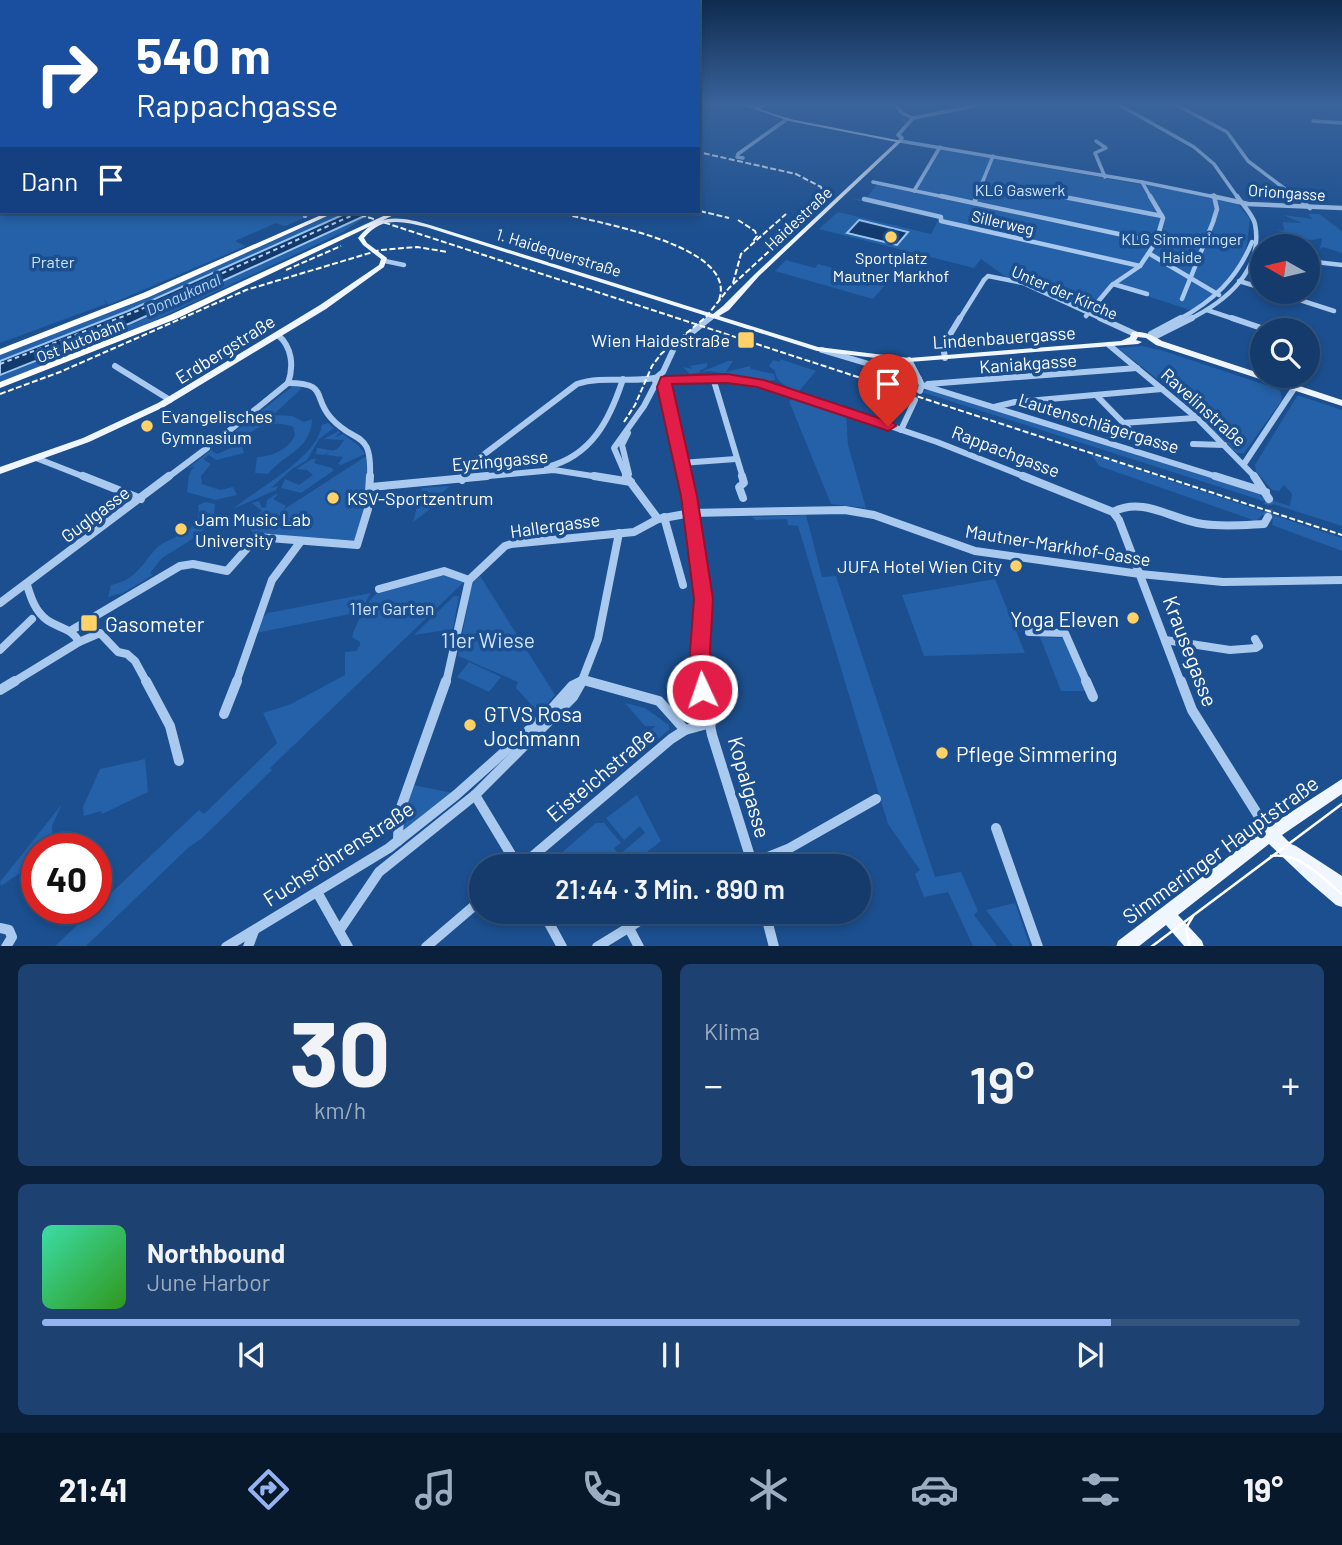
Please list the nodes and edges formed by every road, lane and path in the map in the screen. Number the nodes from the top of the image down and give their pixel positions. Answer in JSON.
{"nodes":[{"id":1,"x":748,"y":147,"type":"edge"},
{"id":2,"x":893,"y":147,"type":"edge"},
{"id":3,"x":935,"y":147,"type":"edge"},
{"id":4,"x":1105,"y":147,"type":"edge"},
{"id":5,"x":1194,"y":147,"type":"edge"},
{"id":6,"x":1239,"y":147,"type":"edge"},
{"id":7,"x":940,"y":148,"type":"junction"},
{"id":8,"x":993,"y":156,"type":"junction"},
{"id":9,"x":743,"y":158,"type":"dead end"},
{"id":10,"x":1105,"y":177,"type":"junction"},
{"id":11,"x":873,"y":182,"type":"dead end"},
{"id":12,"x":1143,"y":182,"type":"junction"},
{"id":13,"x":914,"y":191,"type":"junction"},
{"id":14,"x":1051,"y":195,"type":"dead end"},
{"id":15,"x":1214,"y":195,"type":"junction"},
{"id":16,"x":864,"y":199,"type":"dead end"},
{"id":17,"x":1240,"y":201,"type":"junction"},
{"id":18,"x":974,"y":204,"type":"junction"},
{"id":19,"x":1342,"y":208,"type":"edge"},
{"id":20,"x":1311,"y":209,"type":"junction"},
{"id":21,"x":328,"y":214,"type":"edge"},
{"id":22,"x":396,"y":215,"type":"edge"},
{"id":23,"x":1162,"y":216,"type":"junction"},
{"id":24,"x":1254,"y":234,"type":"edge"},
{"id":25,"x":362,"y":236,"type":"junction"},
{"id":26,"x":1156,"y":242,"type":"junction"},
{"id":27,"x":1150,"y":254,"type":"junction"},
{"id":28,"x":1250,"y":259,"type":"edge"},
{"id":29,"x":385,"y":261,"type":"junction"},
{"id":30,"x":1320,"y":262,"type":"edge"},
{"id":31,"x":1250,"y":263,"type":"edge"},
{"id":32,"x":404,"y":265,"type":"dead end"},
{"id":33,"x":1342,"y":265,"type":"edge"},
{"id":34,"x":1140,"y":266,"type":"junction"},
{"id":35,"x":264,"y":275,"type":"junction"},
{"id":36,"x":1233,"y":279,"type":"junction"},
{"id":37,"x":1190,"y":280,"type":"junction"},
{"id":38,"x":1240,"y":282,"type":"junction"},
{"id":39,"x":1113,"y":284,"type":"junction"},
{"id":40,"x":1250,"y":285,"type":"edge"},
{"id":41,"x":1147,"y":294,"type":"dead end"},
{"id":42,"x":1219,"y":295,"type":"junction"},
{"id":43,"x":1182,"y":299,"type":"dead end"},
{"id":44,"x":1312,"y":304,"type":"edge"},
{"id":45,"x":1201,"y":308,"type":"junction"},
{"id":46,"x":1209,"y":310,"type":"junction"},
{"id":47,"x":1334,"y":311,"type":"dead end"},
{"id":48,"x":1088,"y":315,"type":"junction"},
{"id":49,"x":714,"y":316,"type":"junction"},
{"id":50,"x":1250,"y":324,"type":"edge"},
{"id":51,"x":278,"y":335,"type":"junction"},
{"id":52,"x":1134,"y":338,"type":"junction"},
{"id":53,"x":1152,"y":340,"type":"junction"},
{"id":54,"x":1110,"y":345,"type":"junction"},
{"id":55,"x":817,"y":349,"type":"junction"},
{"id":56,"x":0,"y":352,"type":"edge"},
{"id":57,"x":945,"y":358,"type":"junction"},
{"id":58,"x":909,"y":360,"type":"junction"},
{"id":59,"x":115,"y":366,"type":"dead end"},
{"id":60,"x":1137,"y":368,"type":"junction"},
{"id":61,"x":664,"y":378,"type":"junction"},
{"id":62,"x":713,"y":378,"type":"junction"},
{"id":63,"x":623,"y":379,"type":"junction"},
{"id":64,"x":288,"y":383,"type":"junction"},
{"id":65,"x":0,"y":385,"type":"edge"},
{"id":66,"x":920,"y":385,"type":"junction"},
{"id":67,"x":1162,"y":389,"type":"junction"},
{"id":68,"x":1294,"y":389,"type":"junction"},
{"id":69,"x":1097,"y":396,"type":"junction"},
{"id":70,"x":170,"y":400,"type":"junction"},
{"id":71,"x":915,"y":400,"type":"dead end"},
{"id":72,"x":1342,"y":405,"type":"edge"},
{"id":73,"x":994,"y":407,"type":"junction"},
{"id":74,"x":1195,"y":418,"type":"junction"},
{"id":75,"x":1122,"y":423,"type":"junction"},
{"id":76,"x":901,"y":430,"type":"junction"},
{"id":77,"x":1141,"y":441,"type":"dead end"},
{"id":78,"x":1193,"y":444,"type":"dead end"},
{"id":79,"x":1225,"y":446,"type":"junction"},
{"id":80,"x":36,"y":458,"type":"junction"},
{"id":81,"x":736,"y":459,"type":"junction"},
{"id":82,"x":681,"y":463,"type":"junction"},
{"id":83,"x":1244,"y":464,"type":"junction"},
{"id":84,"x":0,"y":471,"type":"edge"},
{"id":85,"x":523,"y":473,"type":"junction"},
{"id":86,"x":466,"y":479,"type":"junction"},
{"id":87,"x":631,"y":482,"type":"junction"},
{"id":88,"x":371,"y":487,"type":"junction"},
{"id":89,"x":1267,"y":495,"type":"joint"},
{"id":90,"x":743,"y":498,"type":"dead end"},
{"id":91,"x":141,"y":499,"type":"junction"},
{"id":92,"x":1113,"y":512,"type":"junction"},
{"id":93,"x":691,"y":513,"type":"junction"},
{"id":94,"x":1268,"y":517,"type":"dead end"},
{"id":95,"x":661,"y":518,"type":"junction"},
{"id":96,"x":619,"y":533,"type":"junction"},
{"id":97,"x":302,"y":541,"type":"junction"},
{"id":98,"x":1140,"y":574,"type":"junction"},
{"id":99,"x":468,"y":580,"type":"junction"},
{"id":100,"x":1342,"y":580,"type":"edge"},
{"id":101,"x":27,"y":585,"type":"junction"},
{"id":102,"x":683,"y":586,"type":"dead end"},
{"id":103,"x":379,"y":589,"type":"dead end"},
{"id":104,"x":0,"y":603,"type":"edge"},
{"id":105,"x":32,"y":619,"type":"dead end"},
{"id":106,"x":1028,"y":632,"type":"dead end"},
{"id":107,"x":75,"y":636,"type":"junction"},
{"id":108,"x":1255,"y":639,"type":"dead end"},
{"id":109,"x":1165,"y":640,"type":"junction"},
{"id":110,"x":0,"y":650,"type":"edge"},
{"id":111,"x":584,"y":680,"type":"junction"},
{"id":112,"x":0,"y":690,"type":"edge"},
{"id":113,"x":1093,"y":697,"type":"dead end"},
{"id":114,"x":224,"y":714,"type":"dead end"},
{"id":115,"x":711,"y":723,"type":"junction"},
{"id":116,"x":685,"y":730,"type":"junction"},
{"id":117,"x":179,"y":761,"type":"dead end"},
{"id":118,"x":1342,"y":786,"type":"edge"},
{"id":119,"x":475,"y":795,"type":"junction"},
{"id":120,"x":876,"y":799,"type":"dead end"},
{"id":121,"x":996,"y":828,"type":"dead end"},
{"id":122,"x":1270,"y":834,"type":"junction"},
{"id":123,"x":398,"y":841,"type":"junction"},
{"id":124,"x":1287,"y":850,"type":"junction"},
{"id":125,"x":512,"y":854,"type":"edge"},
{"id":126,"x":534,"y":854,"type":"edge"},
{"id":127,"x":747,"y":854,"type":"edge"},
{"id":128,"x":776,"y":854,"type":"edge"},
{"id":129,"x":1342,"y":885,"type":"edge"},
{"id":130,"x":317,"y":892,"type":"junction"},
{"id":131,"x":1342,"y":899,"type":"edge"},
{"id":132,"x":469,"y":910,"type":"edge"},
{"id":133,"x":1167,"y":914,"type":"junction"},
{"id":134,"x":550,"y":924,"type":"edge"},
{"id":135,"x":635,"y":924,"type":"edge"},
{"id":136,"x":768,"y":924,"type":"edge"},
{"id":137,"x":0,"y":928,"type":"edge"},
{"id":138,"x":629,"y":928,"type":"junction"},
{"id":139,"x":255,"y":930,"type":"junction"},
{"id":140,"x":339,"y":931,"type":"junction"},
{"id":141,"x":7,"y":946,"type":"edge"},
{"id":142,"x":228,"y":946,"type":"edge"},
{"id":143,"x":248,"y":946,"type":"edge"},
{"id":144,"x":347,"y":946,"type":"edge"},
{"id":145,"x":427,"y":946,"type":"edge"},
{"id":146,"x":561,"y":946,"type":"edge"},
{"id":147,"x":599,"y":946,"type":"edge"},
{"id":148,"x":638,"y":946,"type":"edge"},
{"id":149,"x":774,"y":946,"type":"edge"},
{"id":150,"x":1038,"y":946,"type":"edge"},
{"id":151,"x":1125,"y":946,"type":"edge"},
{"id":152,"x":1195,"y":946,"type":"edge"}],
"edges":[{"from":1,"to":9,"type":"street"},
{"from":2,"to":49,"type":"main road","name":"Haidestraße"},
{"from":3,"to":7,"type":"street","name":"Oriongasse"},
{"from":4,"to":10,"type":"street"},
{"from":5,"to":17,"type":"street"},
{"from":6,"to":20,"type":"street"},
{"from":7,"to":8,"type":"street","name":"Oriongasse"},
{"from":7,"to":13,"type":"street"},
{"from":8,"to":10,"type":"street","name":"Oriongasse"},
{"from":8,"to":18,"type":"street"},
{"from":10,"to":12,"type":"street","name":"Oriongasse"},
{"from":11,"to":13,"type":"street"},
{"from":12,"to":15,"type":"street","name":"Oriongasse"},
{"from":12,"to":23,"type":"street"},
{"from":13,"to":18,"type":"street"},
{"from":14,"to":23,"type":"street"},
{"from":15,"to":17,"type":"street","name":"Oriongasse"},
{"from":15,"to":37,"type":"street"},
{"from":16,"to":34,"type":"street","name":"Sillerweg"},
{"from":17,"to":20,"type":"street","name":"Oriongasse"},
{"from":17,"to":24,"type":"street"},
{"from":18,"to":26,"type":"street"},
{"from":19,"to":20,"type":"street","name":"Oriongasse"},
{"from":21,"to":56,"type":"highway","name":"Ost Autobahn"},
{"from":22,"to":25,"type":"main road"},
{"from":22,"to":35,"type":"highway","name":"Ost Autobahn"},
{"from":22,"to":49,"type":"main road","name":"1. Haidequerstraße"},
{"from":23,"to":26,"type":"street"},
{"from":25,"to":29,"type":"main road"},
{"from":25,"to":35,"type":"highway"},
{"from":26,"to":27,"type":"street"},
{"from":27,"to":34,"type":"street"},
{"from":27,"to":37,"type":"street"},
{"from":28,"to":36,"type":"street"},
{"from":29,"to":32,"type":"street"},
{"from":29,"to":51,"type":"main road","name":"Erdbergstraße"},
{"from":30,"to":33,"type":"street"},
{"from":31,"to":38,"type":"street"},
{"from":34,"to":39,"type":"street"},
{"from":35,"to":65,"type":"highway","name":"Ost Autobahn"},
{"from":36,"to":38,"type":"street"},
{"from":36,"to":42,"type":"street"},
{"from":37,"to":42,"type":"street"},
{"from":37,"to":43,"type":"street"},
{"from":38,"to":40,"type":"street"},
{"from":38,"to":46,"type":"street"},
{"from":39,"to":41,"type":"street"},
{"from":39,"to":48,"type":"street"},
{"from":42,"to":45,"type":"street"},
{"from":44,"to":47,"type":"street"},
{"from":45,"to":46,"type":"street"},
{"from":45,"to":53,"type":"street"},
{"from":46,"to":50,"type":"street"},
{"from":46,"to":53,"type":"street"},
{"from":48,"to":52,"type":"street","name":"Unter der Kirche"},
{"from":48,"to":57,"type":"street","name":"Unter der Kirche"},
{"from":49,"to":55,"type":"main road","name":"Lautenschlägergasse"},
{"from":49,"to":61,"type":"street","name":"Haidestraße"},
{"from":51,"to":64,"type":"street"},
{"from":51,"to":70,"type":"main road","name":"Erdbergstraße"},
{"from":52,"to":53,"type":"main road","name":"Unter der Kirche"},
{"from":52,"to":54,"type":"main road","name":"Lindenbauergasse"},
{"from":53,"to":68,"type":"main road","name":"Unter der Kirche"},
{"from":54,"to":57,"type":"main road","name":"Lindenbauergasse"},
{"from":54,"to":60,"type":"street","name":"Ravelinstraße"},
{"from":55,"to":58,"type":"main road","name":"Lindenbauergasse"},
{"from":55,"to":66,"type":"street","name":"Lautenschlägergasse"},
{"from":57,"to":58,"type":"main road","name":"Lindenbauergasse"},
{"from":58,"to":66,"type":"street"},
{"from":59,"to":70,"type":"street"},
{"from":60,"to":66,"type":"street","name":"Kaniakgasse"},
{"from":60,"to":67,"type":"street","name":"Ravelinstraße"},
{"from":61,"to":62,"type":"street","name":"Rappachgasse"},
{"from":61,"to":63,"type":"street","name":"Rappachgasse"},
{"from":61,"to":82,"type":"street","name":"Kopalgasse"},
{"from":61,"to":87,"type":"street"},
{"from":62,"to":76,"type":"street","name":"Rappachgasse"},
{"from":62,"to":81,"type":"street"},
{"from":63,"to":85,"type":"street"},
{"from":63,"to":86,"type":"street","name":"Rappachgasse"},
{"from":64,"to":88,"type":"street"},
{"from":64,"to":91,"type":"street","name":"Guglgasse"},
{"from":66,"to":73,"type":"street","name":"Lautenschlägergasse"},
{"from":67,"to":69,"type":"street"},
{"from":67,"to":74,"type":"street","name":"Ravelinstraße"},
{"from":68,"to":72,"type":"main road","name":"Unter der Kirche"},
{"from":68,"to":83,"type":"street"},
{"from":69,"to":73,"type":"street"},
{"from":69,"to":75,"type":"street"},
{"from":70,"to":80,"type":"main road","name":"Erdbergstraße"},
{"from":71,"to":76,"type":"street"},
{"from":73,"to":89,"type":"street","name":"Lautenschlägergasse"},
{"from":74,"to":75,"type":"street"},
{"from":74,"to":79,"type":"street","name":"Ravelinstraße"},
{"from":75,"to":77,"type":"street"},
{"from":76,"to":92,"type":"street","name":"Rappachgasse"},
{"from":78,"to":79,"type":"street"},
{"from":79,"to":83,"type":"street","name":"Ravelinstraße"},
{"from":80,"to":84,"type":"main road","name":"Erdbergstraße"},
{"from":80,"to":91,"type":"street"},
{"from":81,"to":82,"type":"street"},
{"from":81,"to":90,"type":"street"},
{"from":82,"to":93,"type":"street","name":"Kopalgasse"},
{"from":83,"to":89,"type":"street","name":"Ravelinstraße"},
{"from":85,"to":86,"type":"street","name":"Eyzinggasse"},
{"from":85,"to":87,"type":"street","name":"Eyzinggasse"},
{"from":86,"to":88,"type":"street","name":"Eyzinggasse"},
{"from":87,"to":95,"type":"street"},
{"from":88,"to":97,"type":"street"},
{"from":91,"to":101,"type":"street","name":"Guglgasse"},
{"from":92,"to":94,"type":"street","name":"Rappachgasse"},
{"from":92,"to":98,"type":"street","name":"Krausegasse"},
{"from":93,"to":95,"type":"street","name":"Mautner-Markhof-Gasse"},
{"from":93,"to":98,"type":"street","name":"Mautner-Markhof-Gasse"},
{"from":93,"to":115,"type":"street","name":"Kopalgasse"},
{"from":95,"to":96,"type":"street","name":"Hallergasse"},
{"from":95,"to":102,"type":"street"},
{"from":96,"to":99,"type":"street","name":"Hallergasse"},
{"from":96,"to":111,"type":"street"},
{"from":97,"to":107,"type":"street"},
{"from":97,"to":114,"type":"street"},
{"from":98,"to":100,"type":"street","name":"Mautner-Markhof-Gasse"},
{"from":98,"to":109,"type":"street","name":"Krausegasse"},
{"from":99,"to":103,"type":"street"},
{"from":99,"to":123,"type":"street"},
{"from":101,"to":104,"type":"street","name":"Guglgasse"},
{"from":101,"to":107,"type":"street"},
{"from":105,"to":110,"type":"street"},
{"from":106,"to":113,"type":"street"},
{"from":107,"to":112,"type":"street"},
{"from":107,"to":117,"type":"street"},
{"from":108,"to":109,"type":"street"},
{"from":109,"to":122,"type":"street","name":"Krausegasse"},
{"from":111,"to":116,"type":"street"},
{"from":111,"to":119,"type":"street","name":"Fuchsröhrenstraße"},
{"from":111,"to":123,"type":"street","name":"Fuchsröhrenstraße"},
{"from":115,"to":116,"type":"street","name":"Eisteichstraße"},
{"from":115,"to":127,"type":"street","name":"Kopalgasse"},
{"from":116,"to":126,"type":"street","name":"Eisteichstraße"},
{"from":118,"to":122,"type":"main road","name":"Simmeringer Hauptstraße"},
{"from":119,"to":125,"type":"street"},
{"from":119,"to":140,"type":"street","name":"Fuchsröhrenstraße"},
{"from":120,"to":128,"type":"street"},
{"from":121,"to":150,"type":"street"},
{"from":122,"to":124,"type":"main road"},
{"from":122,"to":133,"type":"main road","name":"Simmeringer Hauptstraße"},
{"from":123,"to":130,"type":"street","name":"Fuchsröhrenstraße"},
{"from":124,"to":129,"type":"main road"},
{"from":124,"to":131,"type":"main road"},
{"from":130,"to":139,"type":"street","name":"Fuchsröhrenstraße"},
{"from":130,"to":140,"type":"street"},
{"from":132,"to":145,"type":"street"},
{"from":133,"to":151,"type":"main road","name":"Simmeringer Hauptstraße"},
{"from":133,"to":152,"type":"main road"},
{"from":134,"to":146,"type":"street"},
{"from":135,"to":138,"type":"street"},
{"from":136,"to":149,"type":"street"},
{"from":137,"to":141,"type":"street"},
{"from":138,"to":147,"type":"street"},
{"from":138,"to":148,"type":"street"},
{"from":139,"to":142,"type":"street","name":"Fuchsröhrenstraße"},
{"from":139,"to":143,"type":"street","name":"Fuchsröhrenstraße"},
{"from":140,"to":144,"type":"street"}]}
